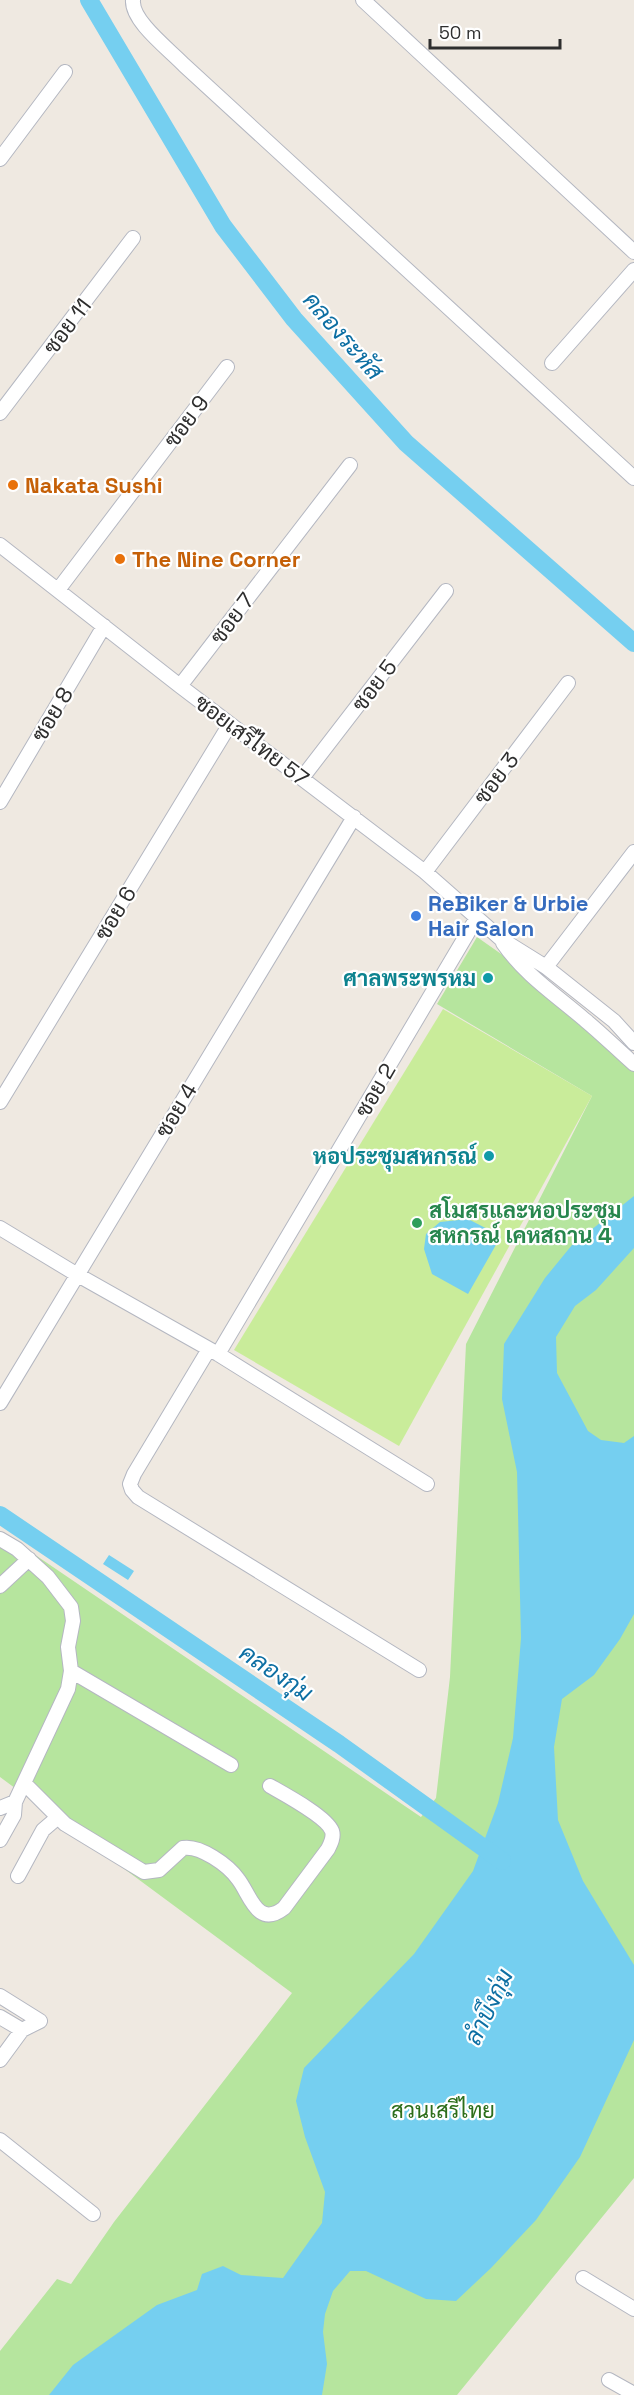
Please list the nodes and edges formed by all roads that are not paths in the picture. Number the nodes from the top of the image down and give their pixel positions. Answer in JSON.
{"nodes":[{"id":1,"x":133,"y":0,"type":"edge"},
{"id":2,"x":363,"y":0,"type":"edge"},
{"id":3,"x":65,"y":72,"type":"dead end"},
{"id":4,"x":0,"y":159,"type":"edge"},
{"id":5,"x":133,"y":238,"type":"dead end"},
{"id":6,"x":634,"y":252,"type":"edge"},
{"id":7,"x":634,"y":270,"type":"edge"},
{"id":8,"x":552,"y":363,"type":"dead end"},
{"id":9,"x":227,"y":367,"type":"dead end"},
{"id":10,"x":0,"y":413,"type":"edge"},
{"id":11,"x":350,"y":465,"type":"dead end"},
{"id":12,"x":634,"y":478,"type":"edge"},
{"id":13,"x":0,"y":545,"type":"edge"},
{"id":14,"x":58,"y":590,"type":"junction"},
{"id":15,"x":446,"y":591,"type":"dead end"},
{"id":16,"x":104,"y":626,"type":"junction"},
{"id":17,"x":568,"y":683,"type":"dead end"},
{"id":18,"x":180,"y":686,"type":"junction"},
{"id":19,"x":230,"y":724,"type":"junction"},
{"id":20,"x":302,"y":778,"type":"junction"},
{"id":21,"x":0,"y":802,"type":"edge"},
{"id":22,"x":354,"y":817,"type":"junction"},
{"id":23,"x":634,"y":852,"type":"edge"},
{"id":24,"x":425,"y":872,"type":"junction"},
{"id":25,"x":476,"y":919,"type":"junction"},
{"id":26,"x":501,"y":939,"type":"junction"},
{"id":27,"x":546,"y":967,"type":"junction"},
{"id":28,"x":634,"y":1043,"type":"edge"},
{"id":29,"x":634,"y":1064,"type":"edge"},
{"id":30,"x":0,"y":1102,"type":"edge"},
{"id":31,"x":0,"y":1228,"type":"edge"},
{"id":32,"x":76,"y":1274,"type":"junction"},
{"id":33,"x":214,"y":1352,"type":"junction"},
{"id":34,"x":0,"y":1403,"type":"edge"},
{"id":35,"x":427,"y":1484,"type":"dead end"},
{"id":36,"x":0,"y":1539,"type":"edge"},
{"id":37,"x":29,"y":1559,"type":"junction"},
{"id":38,"x":0,"y":1586,"type":"edge"},
{"id":39,"x":419,"y":1670,"type":"dead end"},
{"id":40,"x":71,"y":1671,"type":"junction"},
{"id":41,"x":231,"y":1765,"type":"dead end"},
{"id":42,"x":24,"y":1782,"type":"junction"},
{"id":43,"x":270,"y":1786,"type":"dead end"},
{"id":44,"x":15,"y":1802,"type":"junction"},
{"id":45,"x":0,"y":1808,"type":"edge"},
{"id":46,"x":57,"y":1818,"type":"junction"},
{"id":47,"x":0,"y":1840,"type":"edge"},
{"id":48,"x":18,"y":1876,"type":"dead end"},
{"id":49,"x":0,"y":1996,"type":"edge"},
{"id":50,"x":0,"y":2017,"type":"edge"},
{"id":51,"x":22,"y":2030,"type":"junction"},
{"id":52,"x":0,"y":2060,"type":"edge"},
{"id":53,"x":0,"y":2140,"type":"edge"},
{"id":54,"x":93,"y":2214,"type":"dead end"},
{"id":55,"x":583,"y":2278,"type":"dead end"},
{"id":56,"x":634,"y":2309,"type":"edge"},
{"id":57,"x":609,"y":2380,"type":"dead end"},
{"id":58,"x":634,"y":2394,"type":"edge"}],
"edges":[{"from":1,"to":12,"type":"street"},
{"from":2,"to":6,"type":"street"},
{"from":3,"to":4,"type":"street"},
{"from":5,"to":10,"type":"street","name":"ซอย 11"},
{"from":7,"to":8,"type":"street"},
{"from":9,"to":14,"type":"street","name":"ซอย 9"},
{"from":11,"to":18,"type":"street","name":"ซอย 7"},
{"from":13,"to":14,"type":"street","name":"ซอยเสรีไทย 57"},
{"from":14,"to":16,"type":"street","name":"ซอยเสรีไทย 57"},
{"from":15,"to":20,"type":"street","name":"ซอย 5"},
{"from":16,"to":18,"type":"street","name":"ซอยเสรีไทย 57"},
{"from":16,"to":21,"type":"street","name":"ซอย 8"},
{"from":17,"to":24,"type":"street","name":"ซอย 3"},
{"from":18,"to":19,"type":"street","name":"ซอยเสรีไทย 57"},
{"from":19,"to":20,"type":"street","name":"ซอยเสรีไทย 57"},
{"from":19,"to":30,"type":"street","name":"ซอย 6"},
{"from":20,"to":22,"type":"street","name":"ซอยเสรีไทย 57"},
{"from":22,"to":24,"type":"street","name":"ซอยเสรีไทย 57"},
{"from":22,"to":32,"type":"street","name":"ซอย 4"},
{"from":23,"to":27,"type":"street"},
{"from":24,"to":25,"type":"street","name":"ซอยเสรีไทย 57"},
{"from":25,"to":26,"type":"street","name":"ซอยเสรีไทย 57"},
{"from":25,"to":33,"type":"street","name":"ซอย 2"},
{"from":26,"to":27,"type":"street","name":"ซอยเสรีไทย 57"},
{"from":26,"to":29,"type":"street","name":"ซอยเสรีไทย 57"},
{"from":27,"to":28,"type":"street","name":"ซอยเสรีไทย 57"},
{"from":31,"to":32,"type":"street"},
{"from":32,"to":33,"type":"street"},
{"from":32,"to":34,"type":"street","name":"ซอย 4"},
{"from":33,"to":35,"type":"street"},
{"from":33,"to":39,"type":"street","name":"ซอย 2"},
{"from":36,"to":37,"type":"street"},
{"from":37,"to":38,"type":"street"},
{"from":37,"to":40,"type":"street"},
{"from":40,"to":41,"type":"street"},
{"from":40,"to":42,"type":"street"},
{"from":42,"to":44,"type":"street"},
{"from":42,"to":46,"type":"street"},
{"from":43,"to":46,"type":"street"},
{"from":44,"to":45,"type":"street"},
{"from":44,"to":47,"type":"street"},
{"from":46,"to":48,"type":"street"},
{"from":49,"to":51,"type":"street"},
{"from":50,"to":51,"type":"street"},
{"from":51,"to":52,"type":"street"},
{"from":53,"to":54,"type":"street"},
{"from":55,"to":56,"type":"street"},
{"from":57,"to":58,"type":"street"}]}
